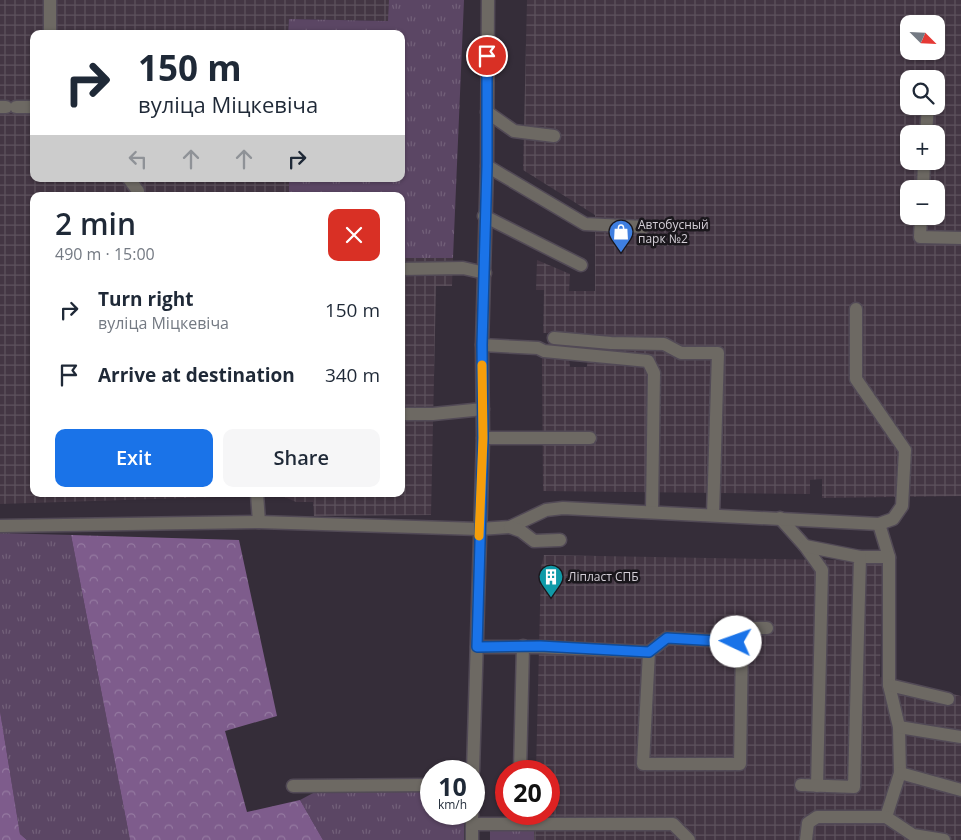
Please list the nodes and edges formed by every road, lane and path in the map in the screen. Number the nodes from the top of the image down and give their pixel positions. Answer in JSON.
{"nodes":[{"id":1,"x":50,"y":0,"type":"edge"},
{"id":2,"x":488,"y":0,"type":"edge"},
{"id":3,"x":50,"y":30,"type":"edge"},
{"id":4,"x":8,"y":107,"type":"edge"},
{"id":5,"x":30,"y":107,"type":"edge"},
{"id":6,"x":487,"y":112,"type":"junction"},
{"id":7,"x":554,"y":136,"type":"dead end"},
{"id":8,"x":487,"y":166,"type":"junction"},
{"id":9,"x":484,"y":216,"type":"junction"},
{"id":10,"x":921,"y":225,"type":"edge"},
{"id":11,"x":644,"y":227,"type":"dead end"},
{"id":12,"x":961,"y":238,"type":"edge"},
{"id":13,"x":581,"y":265,"type":"dead end"},
{"id":14,"x":405,"y":269,"type":"edge"},
{"id":15,"x":484,"y":273,"type":"junction"},
{"id":16,"x":856,"y":309,"type":"dead end"},
{"id":17,"x":554,"y":338,"type":"dead end"},
{"id":18,"x":482,"y":345,"type":"junction"},
{"id":19,"x":483,"y":409,"type":"junction"},
{"id":20,"x":405,"y":414,"type":"edge"},
{"id":21,"x":483,"y":438,"type":"junction"},
{"id":22,"x":590,"y":438,"type":"dead end"},
{"id":23,"x":257,"y":497,"type":"edge"},
{"id":24,"x":652,"y":511,"type":"junction"},
{"id":25,"x":713,"y":515,"type":"junction"},
{"id":26,"x":780,"y":518,"type":"junction"},
{"id":27,"x":259,"y":522,"type":"junction"},
{"id":28,"x":879,"y":524,"type":"junction"},
{"id":29,"x":0,"y":526,"type":"edge"},
{"id":30,"x":510,"y":527,"type":"junction"},
{"id":31,"x":479,"y":529,"type":"junction"},
{"id":32,"x":560,"y":540,"type":"dead end"},
{"id":33,"x":805,"y":546,"type":"junction"},
{"id":34,"x":860,"y":557,"type":"junction"},
{"id":35,"x":889,"y":558,"type":"junction"},
{"id":36,"x":767,"y":628,"type":"dead end"},
{"id":37,"x":736,"y":642,"type":"junction"},
{"id":38,"x":523,"y":646,"type":"junction"},
{"id":39,"x":477,"y":647,"type":"junction"},
{"id":40,"x":649,"y":652,"type":"junction"},
{"id":41,"x":889,"y":685,"type":"junction"},
{"id":42,"x":948,"y":699,"type":"dead end"},
{"id":43,"x":899,"y":727,"type":"junction"},
{"id":44,"x":961,"y":737,"type":"edge"},
{"id":45,"x":472,"y":760,"type":"edge"},
{"id":46,"x":520,"y":760,"type":"edge"},
{"id":47,"x":900,"y":773,"type":"junction"},
{"id":48,"x":420,"y":785,"type":"edge"},
{"id":49,"x":801,"y":785,"type":"dead end"},
{"id":50,"x":293,"y":786,"type":"dead end"},
{"id":51,"x":817,"y":786,"type":"junction"},
{"id":52,"x":961,"y":790,"type":"edge"},
{"id":53,"x":886,"y":817,"type":"junction"},
{"id":54,"x":560,"y":820,"type":"edge"},
{"id":55,"x":472,"y":825,"type":"edge"},
{"id":56,"x":912,"y":838,"type":"edge"},
{"id":57,"x":472,"y":840,"type":"edge"},
{"id":58,"x":689,"y":840,"type":"edge"},
{"id":59,"x":806,"y":840,"type":"edge"},
{"id":60,"x":944,"y":840,"type":"edge"}],
"edges":[{"from":1,"to":3,"type":"street"},
{"from":2,"to":6,"type":"street"},
{"from":4,"to":5,"type":"street"},
{"from":6,"to":7,"type":"street"},
{"from":6,"to":8,"type":"street"},
{"from":8,"to":9,"type":"street"},
{"from":8,"to":11,"type":"street"},
{"from":9,"to":13,"type":"street"},
{"from":9,"to":15,"type":"street"},
{"from":10,"to":12,"type":"street"},
{"from":14,"to":15,"type":"street"},
{"from":15,"to":18,"type":"street"},
{"from":16,"to":28,"type":"street"},
{"from":17,"to":25,"type":"street"},
{"from":18,"to":19,"type":"street"},
{"from":18,"to":24,"type":"street"},
{"from":19,"to":20,"type":"street"},
{"from":19,"to":21,"type":"street"},
{"from":21,"to":22,"type":"street"},
{"from":21,"to":31,"type":"street"},
{"from":23,"to":27,"type":"street"},
{"from":24,"to":25,"type":"street"},
{"from":24,"to":30,"type":"street"},
{"from":25,"to":26,"type":"street"},
{"from":26,"to":28,"type":"street"},
{"from":26,"to":33,"type":"street"},
{"from":27,"to":29,"type":"street"},
{"from":27,"to":31,"type":"street"},
{"from":28,"to":35,"type":"street"},
{"from":30,"to":31,"type":"street"},
{"from":30,"to":32,"type":"street"},
{"from":31,"to":39,"type":"street"},
{"from":33,"to":34,"type":"street"},
{"from":33,"to":51,"type":"street"},
{"from":34,"to":35,"type":"street"},
{"from":34,"to":51,"type":"street"},
{"from":35,"to":41,"type":"street"},
{"from":36,"to":37,"type":"street"},
{"from":37,"to":40,"type":"street"},
{"from":37,"to":40,"type":"street"},
{"from":38,"to":39,"type":"street"},
{"from":38,"to":40,"type":"street"},
{"from":38,"to":46,"type":"street"},
{"from":39,"to":45,"type":"street"},
{"from":41,"to":42,"type":"street"},
{"from":41,"to":43,"type":"street"},
{"from":43,"to":44,"type":"street"},
{"from":43,"to":47,"type":"street"},
{"from":47,"to":52,"type":"street"},
{"from":47,"to":53,"type":"street"},
{"from":48,"to":50,"type":"street"},
{"from":49,"to":51,"type":"street"},
{"from":53,"to":56,"type":"street"},
{"from":53,"to":59,"type":"street"},
{"from":54,"to":58,"type":"street"},
{"from":55,"to":57,"type":"street"},
{"from":56,"to":60,"type":"street"}]}
